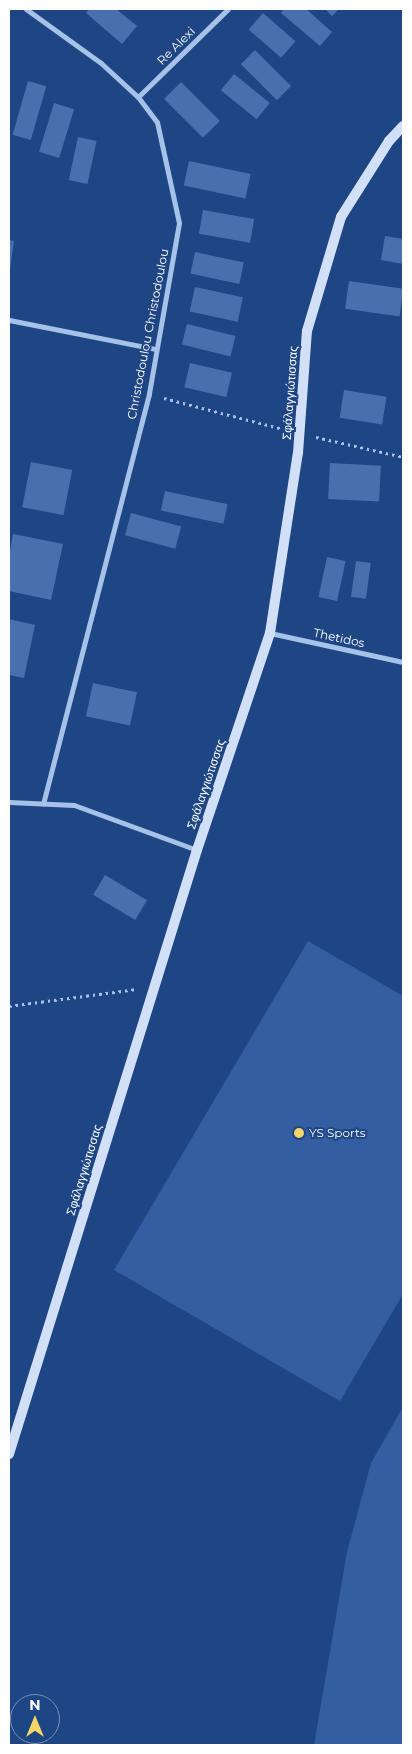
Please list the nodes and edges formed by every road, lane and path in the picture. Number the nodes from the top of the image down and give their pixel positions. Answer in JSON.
{"nodes":[{"id":1,"x":26,"y":9,"type":"edge"},
{"id":2,"x":228,"y":9,"type":"edge"},
{"id":3,"x":138,"y":97,"type":"junction"},
{"id":4,"x":403,"y":126,"type":"edge"},
{"id":5,"x":9,"y":320,"type":"edge"},
{"id":6,"x":156,"y":349,"type":"junction"},
{"id":7,"x":149,"y":394,"type":"junction"},
{"id":8,"x":300,"y":434,"type":"junction"},
{"id":9,"x":403,"y":457,"type":"edge"},
{"id":10,"x":270,"y":633,"type":"junction"},
{"id":11,"x":403,"y":662,"type":"edge"},
{"id":12,"x":9,"y":802,"type":"edge"},
{"id":13,"x":43,"y":804,"type":"junction"},
{"id":14,"x":197,"y":850,"type":"junction"},
{"id":15,"x":155,"y":987,"type":"junction"},
{"id":16,"x":9,"y":1006,"type":"edge"},
{"id":17,"x":9,"y":1454,"type":"edge"}],
"edges":[{"from":1,"to":3,"type":"street","name":"Christodoulou Christodoulou"},
{"from":2,"to":3,"type":"street","name":"Re Alexi"},
{"from":3,"to":6,"type":"street","name":"Christodoulou Christodoulou"},
{"from":4,"to":8,"type":"street","name":"Σφάλαγγιώτισσας"},
{"from":5,"to":6,"type":"street"},
{"from":6,"to":7,"type":"street","name":"Christodoulou Christodoulou"},
{"from":7,"to":8,"type":"path"},
{"from":7,"to":13,"type":"street","name":"Christodoulou Christodoulou"},
{"from":8,"to":9,"type":"path"},
{"from":8,"to":10,"type":"street","name":"Σφάλαγγιώτισσας"},
{"from":10,"to":11,"type":"street","name":"Thetidos"},
{"from":10,"to":14,"type":"street","name":"Σφάλαγγιώτισσας"},
{"from":12,"to":13,"type":"street"},
{"from":13,"to":14,"type":"street"},
{"from":14,"to":15,"type":"street","name":"Σφάλαγγιώτισσας"},
{"from":15,"to":16,"type":"path"},
{"from":15,"to":17,"type":"street","name":"Σφάλαγγιώτισσας"}]}
